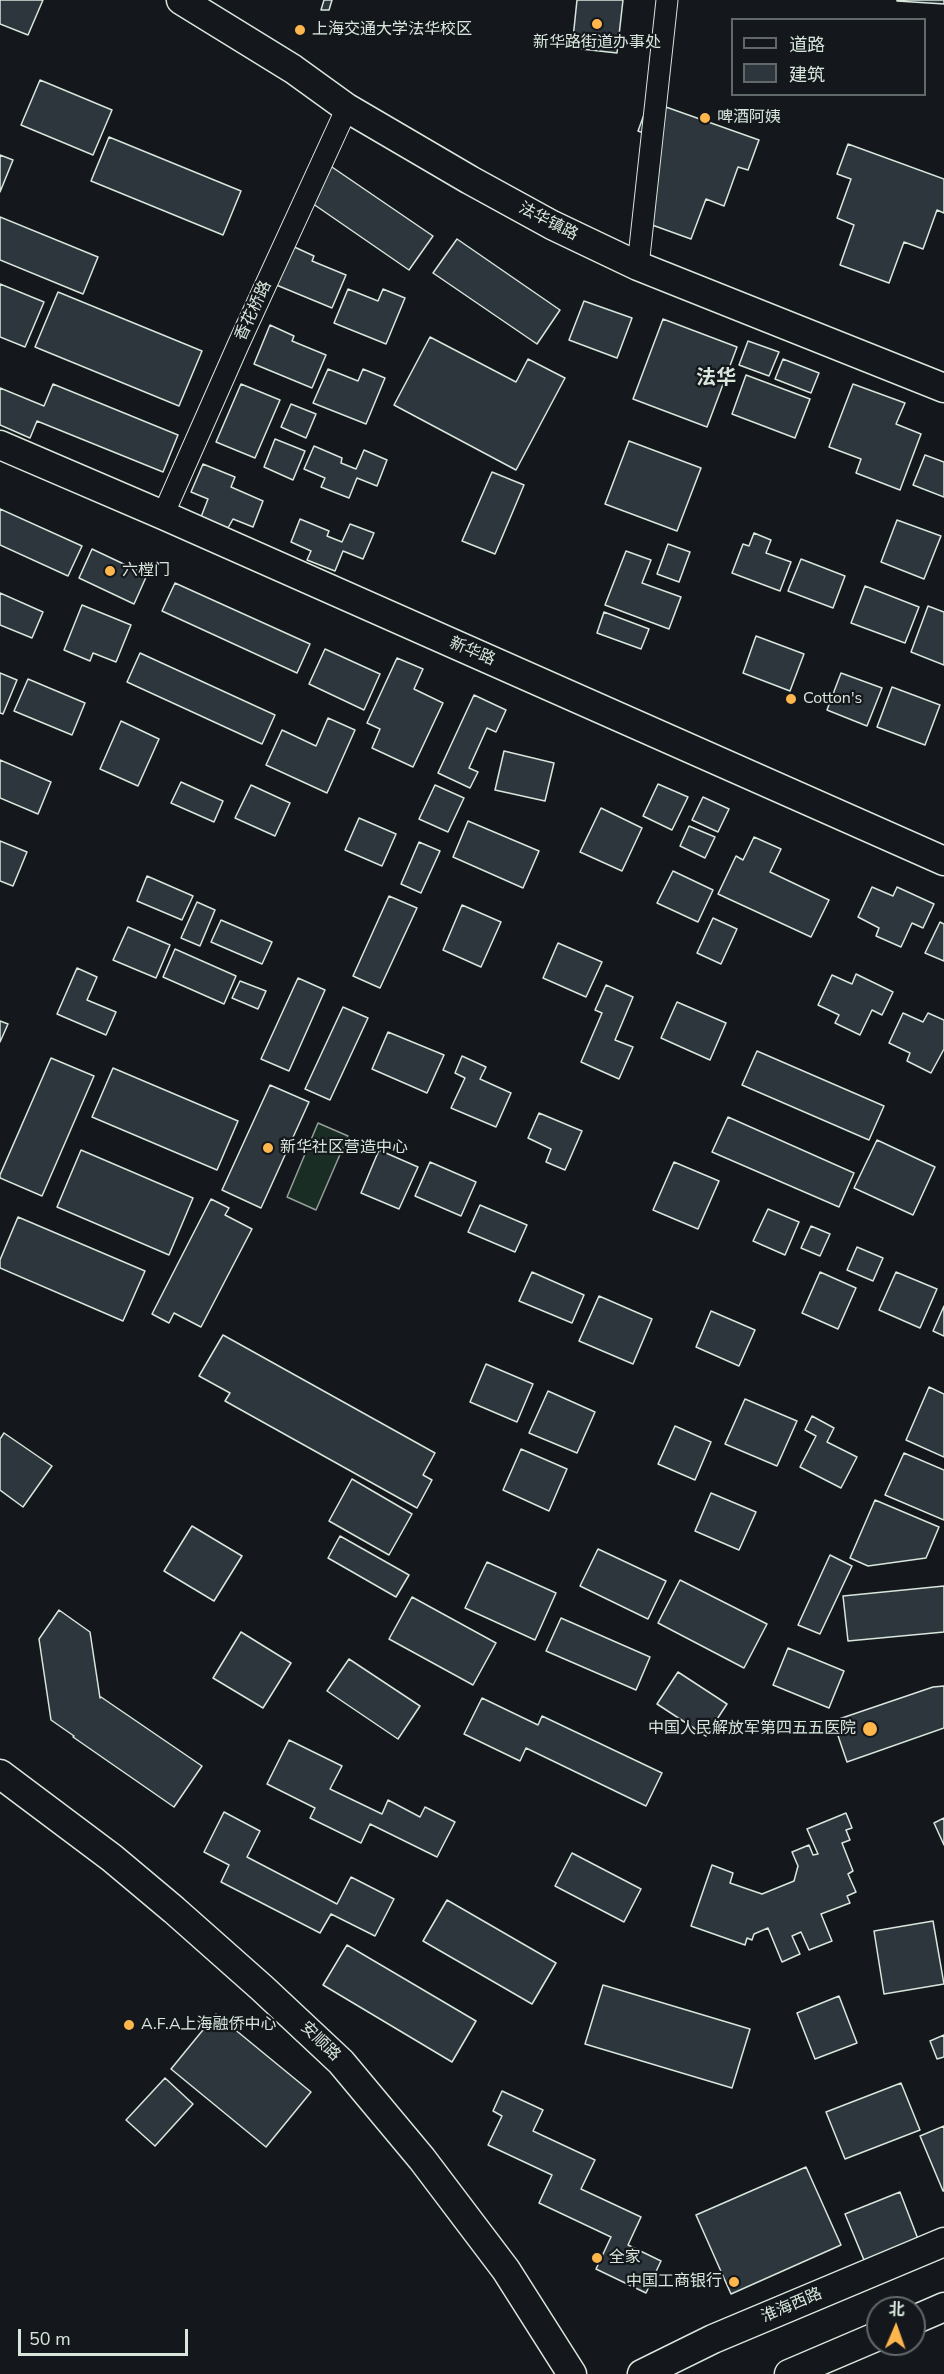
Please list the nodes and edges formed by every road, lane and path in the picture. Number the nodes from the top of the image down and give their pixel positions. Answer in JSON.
{"nodes":[{"id":1,"x":182,"y":0,"type":"edge"},
{"id":2,"x":667,"y":0,"type":"edge"},
{"id":3,"x":346,"y":108,"type":"junction"},
{"id":4,"x":638,"y":266,"type":"junction"},
{"id":5,"x":944,"y":388,"type":"edge"},
{"id":6,"x":0,"y":445,"type":"edge"},
{"id":7,"x":163,"y":515,"type":"junction"},
{"id":8,"x":944,"y":861,"type":"edge"},
{"id":9,"x":0,"y":1774,"type":"edge"},
{"id":10,"x":944,"y":2242,"type":"edge"},
{"id":11,"x":944,"y":2307,"type":"edge"},
{"id":12,"x":926,"y":2315,"type":"edge"},
{"id":13,"x":866,"y":2341,"type":"edge"},
{"id":14,"x":572,"y":2374,"type":"edge"},
{"id":15,"x":642,"y":2374,"type":"edge"},
{"id":16,"x":789,"y":2374,"type":"edge"}],
"edges":[{"from":1,"to":3,"type":"street","name":"法华镇路"},
{"from":2,"to":4,"type":"street"},
{"from":3,"to":4,"type":"street","name":"法华镇路"},
{"from":3,"to":7,"type":"street","name":"香花桥路"},
{"from":4,"to":5,"type":"street","name":"法华镇路"},
{"from":6,"to":7,"type":"street","name":"新华路"},
{"from":7,"to":8,"type":"street","name":"新华路"},
{"from":9,"to":14,"type":"street","name":"安顺路"},
{"from":10,"to":15,"type":"street","name":"淮海西路"},
{"from":11,"to":12,"type":"street"},
{"from":13,"to":16,"type":"street"}]}
